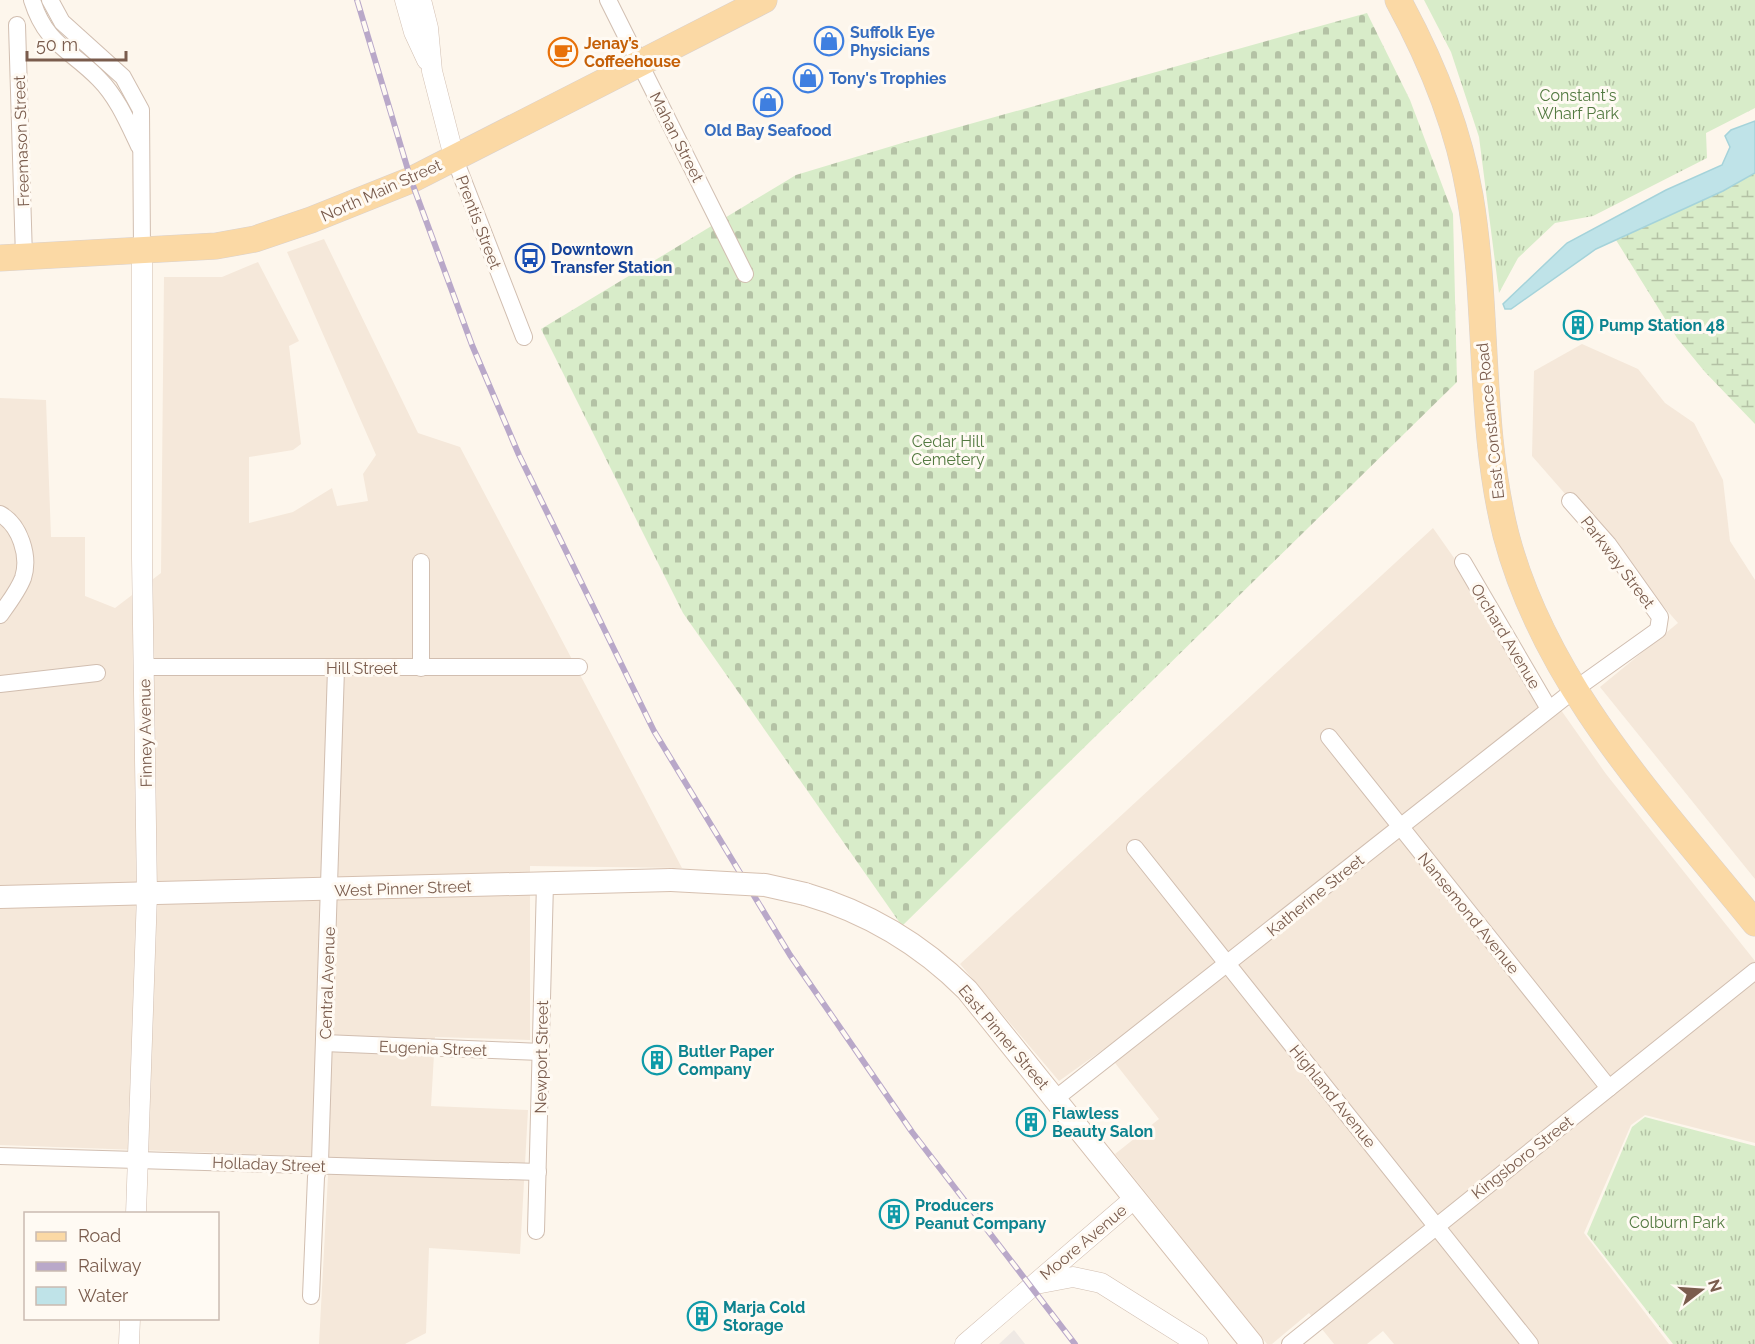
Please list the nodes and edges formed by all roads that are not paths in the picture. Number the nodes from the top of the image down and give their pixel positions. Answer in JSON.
{"nodes":[{"id":1,"x":32,"y":0,"type":"edge"},
{"id":2,"x":405,"y":0,"type":"edge"},
{"id":3,"x":421,"y":0,"type":"edge"},
{"id":4,"x":608,"y":0,"type":"edge"},
{"id":5,"x":764,"y":0,"type":"edge"},
{"id":6,"x":1398,"y":0,"type":"edge"},
{"id":7,"x":52,"y":5,"type":"edge"},
{"id":8,"x":39,"y":18,"type":"junction"},
{"id":9,"x":17,"y":25,"type":"junction"},
{"id":10,"x":0,"y":27,"type":"edge"},
{"id":11,"x":640,"y":63,"type":"junction"},
{"id":12,"x":432,"y":70,"type":"junction"},
{"id":13,"x":140,"y":147,"type":"junction"},
{"id":14,"x":454,"y":157,"type":"junction"},
{"id":15,"x":142,"y":251,"type":"junction"},
{"id":16,"x":12,"y":257,"type":"edge"},
{"id":17,"x":745,"y":274,"type":"dead end"},
{"id":18,"x":524,"y":337,"type":"dead end"},
{"id":19,"x":1570,"y":501,"type":"dead end"},
{"id":20,"x":0,"y":514,"type":"edge"},
{"id":21,"x":421,"y":562,"type":"dead end"},
{"id":22,"x":1463,"y":562,"type":"dead end"},
{"id":23,"x":0,"y":615,"type":"edge"},
{"id":24,"x":579,"y":667,"type":"dead end"},
{"id":25,"x":144,"y":668,"type":"junction"},
{"id":26,"x":421,"y":668,"type":"junction"},
{"id":27,"x":336,"y":669,"type":"junction"},
{"id":28,"x":97,"y":673,"type":"dead end"},
{"id":29,"x":0,"y":684,"type":"edge"},
{"id":30,"x":1574,"y":690,"type":"junction"},
{"id":31,"x":1549,"y":709,"type":"junction"},
{"id":32,"x":1329,"y":737,"type":"dead end"},
{"id":33,"x":1400,"y":827,"type":"junction"},
{"id":34,"x":1135,"y":848,"type":"dead end"},
{"id":35,"x":545,"y":883,"type":"junction"},
{"id":36,"x":331,"y":890,"type":"junction"},
{"id":37,"x":147,"y":894,"type":"junction"},
{"id":38,"x":805,"y":894,"type":"joint"},
{"id":39,"x":0,"y":897,"type":"edge"},
{"id":40,"x":1755,"y":923,"type":"edge"},
{"id":41,"x":1228,"y":964,"type":"junction"},
{"id":42,"x":1755,"y":971,"type":"edge"},
{"id":43,"x":324,"y":1043,"type":"junction"},
{"id":44,"x":541,"y":1052,"type":"junction"},
{"id":45,"x":1609,"y":1089,"type":"junction"},
{"id":46,"x":1055,"y":1100,"type":"junction"},
{"id":47,"x":0,"y":1156,"type":"edge"},
{"id":48,"x":138,"y":1160,"type":"junction"},
{"id":49,"x":320,"y":1166,"type":"junction"},
{"id":50,"x":538,"y":1172,"type":"junction"},
{"id":51,"x":1135,"y":1198,"type":"junction"},
{"id":52,"x":135,"y":1212,"type":"edge"},
{"id":53,"x":1436,"y":1226,"type":"junction"},
{"id":54,"x":536,"y":1231,"type":"dead end"},
{"id":55,"x":1031,"y":1286,"type":"junction"},
{"id":56,"x":311,"y":1296,"type":"dead end"},
{"id":57,"x":130,"y":1320,"type":"edge"},
{"id":58,"x":129,"y":1344,"type":"edge"},
{"id":59,"x":965,"y":1344,"type":"edge"},
{"id":60,"x":1198,"y":1344,"type":"edge"},
{"id":61,"x":1252,"y":1344,"type":"edge"},
{"id":62,"x":1290,"y":1344,"type":"edge"},
{"id":63,"x":1530,"y":1344,"type":"edge"}],
"edges":[{"from":1,"to":8,"type":"street"},
{"from":2,"to":12,"type":"street","name":"Prentis Street"},
{"from":3,"to":12,"type":"street","name":"Prentis Street"},
{"from":4,"to":11,"type":"street","name":"Mahan Street"},
{"from":5,"to":11,"type":"main road","name":"North Main Street"},
{"from":6,"to":30,"type":"main road","name":"East Constance Road"},
{"from":7,"to":8,"type":"street"},
{"from":7,"to":13,"type":"street"},
{"from":8,"to":9,"type":"street"},
{"from":8,"to":13,"type":"street"},
{"from":9,"to":10,"type":"street"},
{"from":9,"to":16,"type":"street","name":"Freemason Street"},
{"from":11,"to":14,"type":"main road","name":"North Main Street"},
{"from":11,"to":17,"type":"street","name":"Mahan Street"},
{"from":12,"to":14,"type":"street","name":"Prentis Street"},
{"from":13,"to":15,"type":"street"},
{"from":14,"to":15,"type":"main road","name":"North Main Street"},
{"from":14,"to":18,"type":"street","name":"Prentis Street"},
{"from":15,"to":16,"type":"main road","name":"North Main Street"},
{"from":15,"to":25,"type":"street","name":"Finney Avenue"},
{"from":19,"to":30,"type":"street","name":"Parkway Street"},
{"from":20,"to":23,"type":"street"},
{"from":21,"to":26,"type":"street"},
{"from":22,"to":31,"type":"street","name":"Orchard Avenue"},
{"from":24,"to":26,"type":"street","name":"Hill Street"},
{"from":25,"to":27,"type":"street","name":"Hill Street"},
{"from":25,"to":37,"type":"street","name":"Finney Avenue"},
{"from":26,"to":27,"type":"street","name":"Hill Street"},
{"from":27,"to":36,"type":"street","name":"Central Avenue"},
{"from":28,"to":29,"type":"street"},
{"from":30,"to":31,"type":"street","name":"Katherine Street"},
{"from":30,"to":40,"type":"main road","name":"East Constance Road"},
{"from":31,"to":33,"type":"street","name":"Katherine Street"},
{"from":32,"to":33,"type":"street","name":"Nansemond Avenue"},
{"from":33,"to":41,"type":"street","name":"Katherine Street"},
{"from":33,"to":45,"type":"street","name":"Nansemond Avenue"},
{"from":34,"to":41,"type":"street","name":"Highland Avenue"},
{"from":35,"to":36,"type":"main road","name":"West Pinner Street"},
{"from":35,"to":38,"type":"main road","name":"West Pinner Street","bridge":true},
{"from":35,"to":44,"type":"street","name":"Newport Street"},
{"from":36,"to":37,"type":"main road","name":"West Pinner Street"},
{"from":36,"to":43,"type":"street","name":"Central Avenue"},
{"from":37,"to":39,"type":"main road","name":"West Pinner Street"},
{"from":37,"to":48,"type":"street","name":"Finney Avenue"},
{"from":38,"to":46,"type":"main road","name":"East Pinner Street"},
{"from":41,"to":46,"type":"street","name":"Katherine Street"},
{"from":41,"to":53,"type":"street","name":"Highland Avenue"},
{"from":42,"to":45,"type":"street","name":"Kingsboro Street"},
{"from":43,"to":44,"type":"street","name":"Eugenia Street"},
{"from":43,"to":49,"type":"street","name":"Central Avenue"},
{"from":44,"to":50,"type":"street","name":"Newport Street"},
{"from":45,"to":53,"type":"street","name":"Kingsboro Street"},
{"from":46,"to":51,"type":"main road","name":"East Pinner Street"},
{"from":47,"to":48,"type":"street","name":"Holladay Street"},
{"from":48,"to":49,"type":"street","name":"Holladay Street"},
{"from":48,"to":52,"type":"street","name":"Finney Avenue"},
{"from":49,"to":50,"type":"street","name":"Holladay Street"},
{"from":49,"to":56,"type":"street","name":"Central Avenue"},
{"from":50,"to":54,"type":"street","name":"Newport Street"},
{"from":51,"to":55,"type":"street","name":"Moore Avenue"},
{"from":51,"to":61,"type":"main road","name":"East Pinner Street"},
{"from":53,"to":62,"type":"street","name":"Kingsboro Street"},
{"from":53,"to":63,"type":"street","name":"Highland Avenue"},
{"from":55,"to":59,"type":"street","name":"Moore Avenue"},
{"from":55,"to":60,"type":"street","name":"Moore Avenue"},
{"from":57,"to":58,"type":"street"}]}
